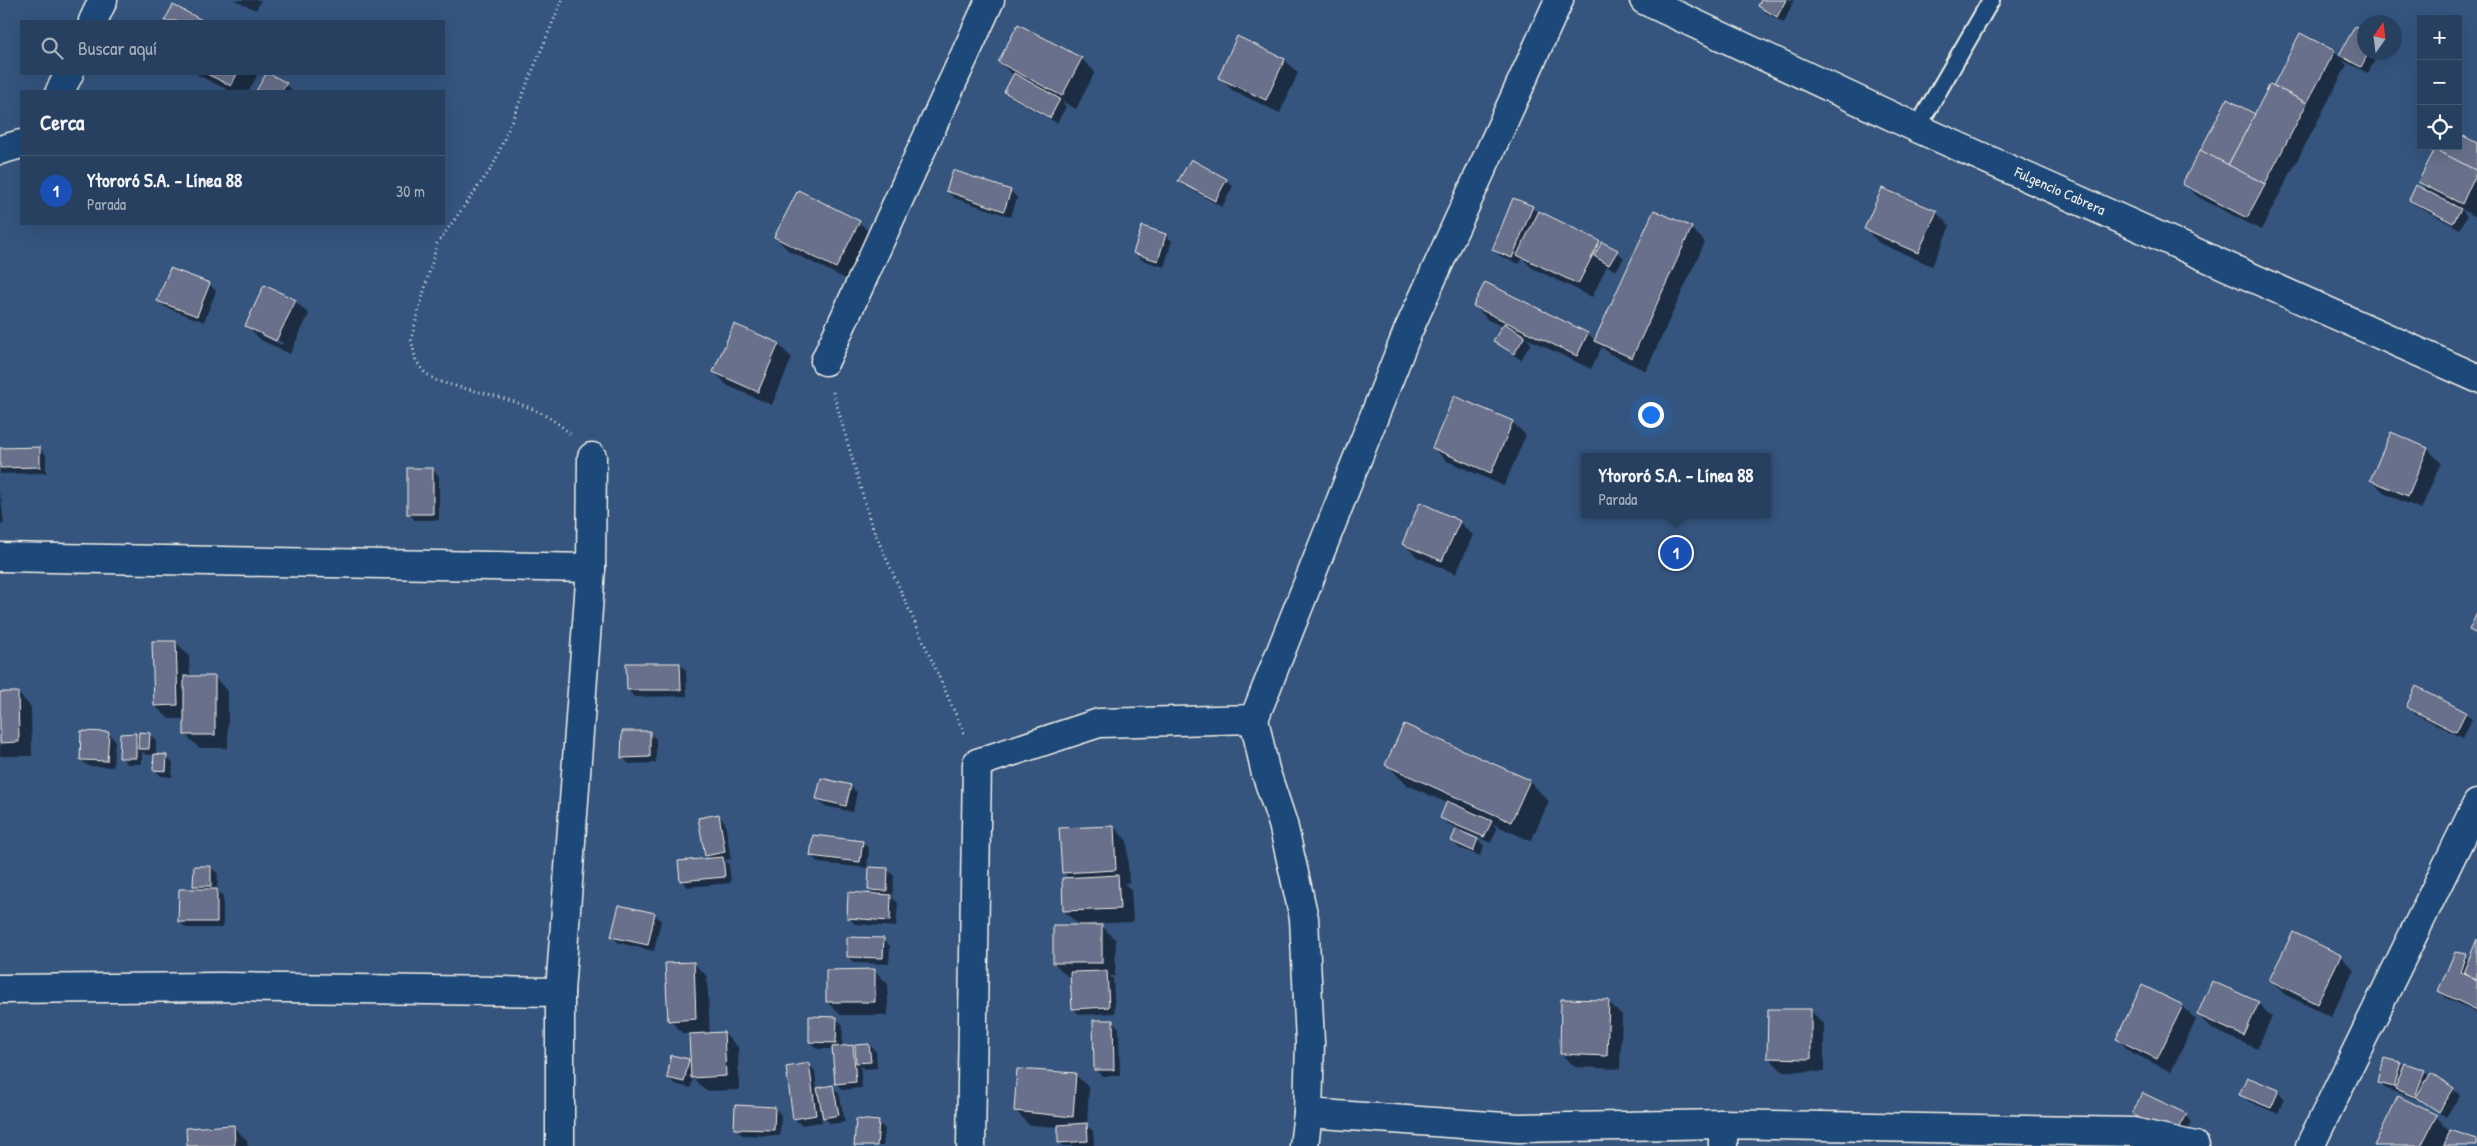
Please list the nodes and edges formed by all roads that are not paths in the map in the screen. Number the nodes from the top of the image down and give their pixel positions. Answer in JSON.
{"nodes":[{"id":1,"x":103,"y":0,"type":"edge"},
{"id":2,"x":990,"y":0,"type":"edge"},
{"id":3,"x":1559,"y":0,"type":"edge"},
{"id":4,"x":1644,"y":0,"type":"edge"},
{"id":5,"x":1991,"y":0,"type":"edge"},
{"id":6,"x":93,"y":20,"type":"edge"},
{"id":7,"x":68,"y":75,"type":"edge"},
{"id":8,"x":60,"y":90,"type":"edge"},
{"id":9,"x":1917,"y":128,"type":"junction"},
{"id":10,"x":20,"y":144,"type":"edge"},
{"id":11,"x":0,"y":150,"type":"edge"},
{"id":12,"x":825,"y":362,"type":"road end"},
{"id":13,"x":2477,"y":378,"type":"edge"},
{"id":14,"x":592,"y":457,"type":"road end"},
{"id":15,"x":0,"y":557,"type":"edge"},
{"id":16,"x":591,"y":568,"type":"junction"},
{"id":17,"x":1254,"y":719,"type":"junction"},
{"id":18,"x":2477,"y":804,"type":"edge"},
{"id":19,"x":2469,"y":841,"type":"edge"},
{"id":20,"x":0,"y":990,"type":"edge"},
{"id":21,"x":560,"y":992,"type":"junction"},
{"id":22,"x":1308,"y":1113,"type":"junction"},
{"id":23,"x":1723,"y":1135,"type":"edge"},
{"id":24,"x":2133,"y":1139,"type":"edge"},
{"id":25,"x":560,"y":1146,"type":"edge"},
{"id":26,"x":971,"y":1146,"type":"edge"},
{"id":27,"x":1304,"y":1146,"type":"edge"},
{"id":28,"x":2195,"y":1146,"type":"edge"},
{"id":29,"x":2310,"y":1146,"type":"edge"}],
"edges":[{"from":1,"to":6,"type":"street"},
{"from":2,"to":12,"type":"street"},
{"from":3,"to":17,"type":"street"},
{"from":4,"to":9,"type":"street","name":"Fulgencio Cabrera"},
{"from":5,"to":9,"type":"lane"},
{"from":7,"to":8,"type":"street"},
{"from":9,"to":13,"type":"street","name":"Fulgencio Cabrera"},
{"from":10,"to":11,"type":"street"},
{"from":14,"to":16,"type":"street"},
{"from":15,"to":16,"type":"street"},
{"from":16,"to":21,"type":"street"},
{"from":17,"to":22,"type":"street"},
{"from":17,"to":26,"type":"street"},
{"from":18,"to":19,"type":"street"},
{"from":19,"to":29,"type":"street"},
{"from":20,"to":21,"type":"street"},
{"from":21,"to":25,"type":"street"},
{"from":22,"to":23,"type":"street"},
{"from":22,"to":27,"type":"street"},
{"from":23,"to":24,"type":"street"},
{"from":24,"to":28,"type":"street"}]}
